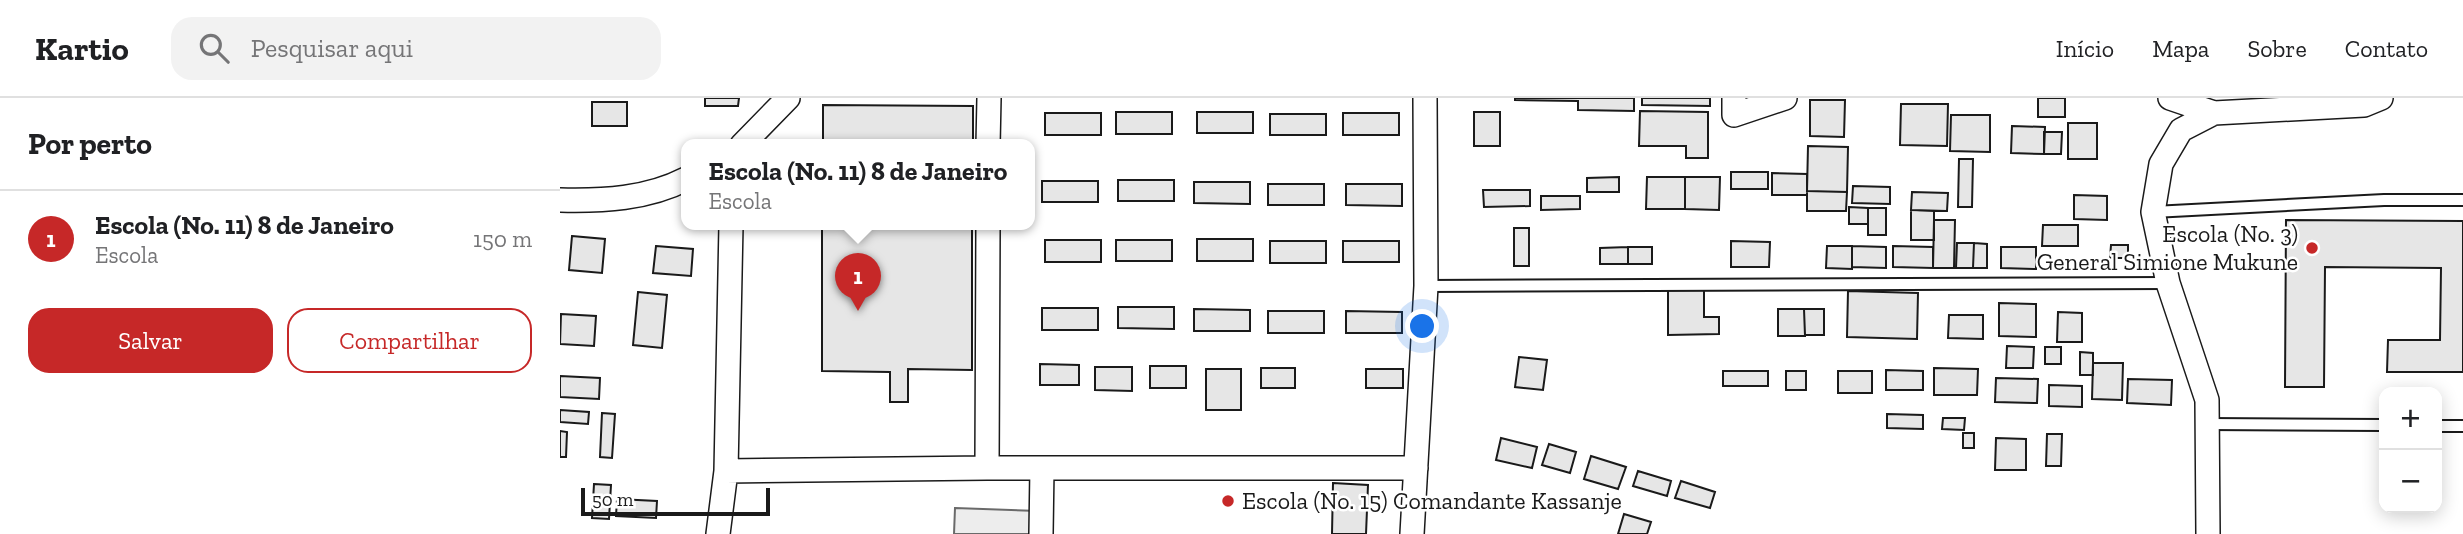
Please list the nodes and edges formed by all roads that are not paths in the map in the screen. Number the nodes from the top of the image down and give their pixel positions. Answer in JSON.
{"nodes":[{"id":1,"x":788,"y":98,"type":"edge"},
{"id":2,"x":989,"y":98,"type":"edge"},
{"id":3,"x":1425,"y":98,"type":"edge"},
{"id":4,"x":1734,"y":98,"type":"edge"},
{"id":5,"x":1785,"y":98,"type":"edge"},
{"id":6,"x":2170,"y":98,"type":"edge"},
{"id":7,"x":2381,"y":98,"type":"edge"},
{"id":8,"x":2214,"y":113,"type":"junction"},
{"id":9,"x":749,"y":139,"type":"edge"},
{"id":10,"x":988,"y":139,"type":"edge"},
{"id":11,"x":681,"y":181,"type":"edge"},
{"id":12,"x":560,"y":200,"type":"edge"},
{"id":13,"x":2463,"y":200,"type":"edge"},
{"id":14,"x":2153,"y":212,"type":"junction"},
{"id":15,"x":731,"y":230,"type":"edge"},
{"id":16,"x":988,"y":230,"type":"edge"},
{"id":17,"x":2168,"y":283,"type":"junction"},
{"id":18,"x":1426,"y":286,"type":"junction"},
{"id":19,"x":2207,"y":424,"type":"junction"},
{"id":20,"x":2379,"y":425,"type":"edge"},
{"id":21,"x":2442,"y":425,"type":"edge"},
{"id":22,"x":2463,"y":426,"type":"edge"},
{"id":23,"x":987,"y":468,"type":"junction"},
{"id":24,"x":1042,"y":468,"type":"junction"},
{"id":25,"x":1416,"y":468,"type":"junction"},
{"id":26,"x":726,"y":471,"type":"junction"},
{"id":27,"x":718,"y":534,"type":"edge"},
{"id":28,"x":1041,"y":534,"type":"edge"},
{"id":29,"x":1412,"y":534,"type":"edge"},
{"id":30,"x":2208,"y":534,"type":"edge"}],
"edges":[{"from":1,"to":9,"type":"street"},
{"from":2,"to":10,"type":"street"},
{"from":3,"to":18,"type":"street"},
{"from":4,"to":5,"type":"street"},
{"from":6,"to":8,"type":"street"},
{"from":7,"to":8,"type":"street"},
{"from":8,"to":14,"type":"street"},
{"from":11,"to":12,"type":"street"},
{"from":13,"to":14,"type":"lane"},
{"from":14,"to":17,"type":"street"},
{"from":15,"to":26,"type":"street"},
{"from":16,"to":23,"type":"street"},
{"from":17,"to":18,"type":"lane"},
{"from":17,"to":19,"type":"street"},
{"from":18,"to":25,"type":"street"},
{"from":19,"to":20,"type":"lane"},
{"from":19,"to":30,"type":"street"},
{"from":21,"to":22,"type":"lane"},
{"from":23,"to":24,"type":"street"},
{"from":23,"to":26,"type":"street"},
{"from":24,"to":25,"type":"street"},
{"from":24,"to":28,"type":"street"},
{"from":25,"to":29,"type":"street"},
{"from":26,"to":27,"type":"street"}]}
